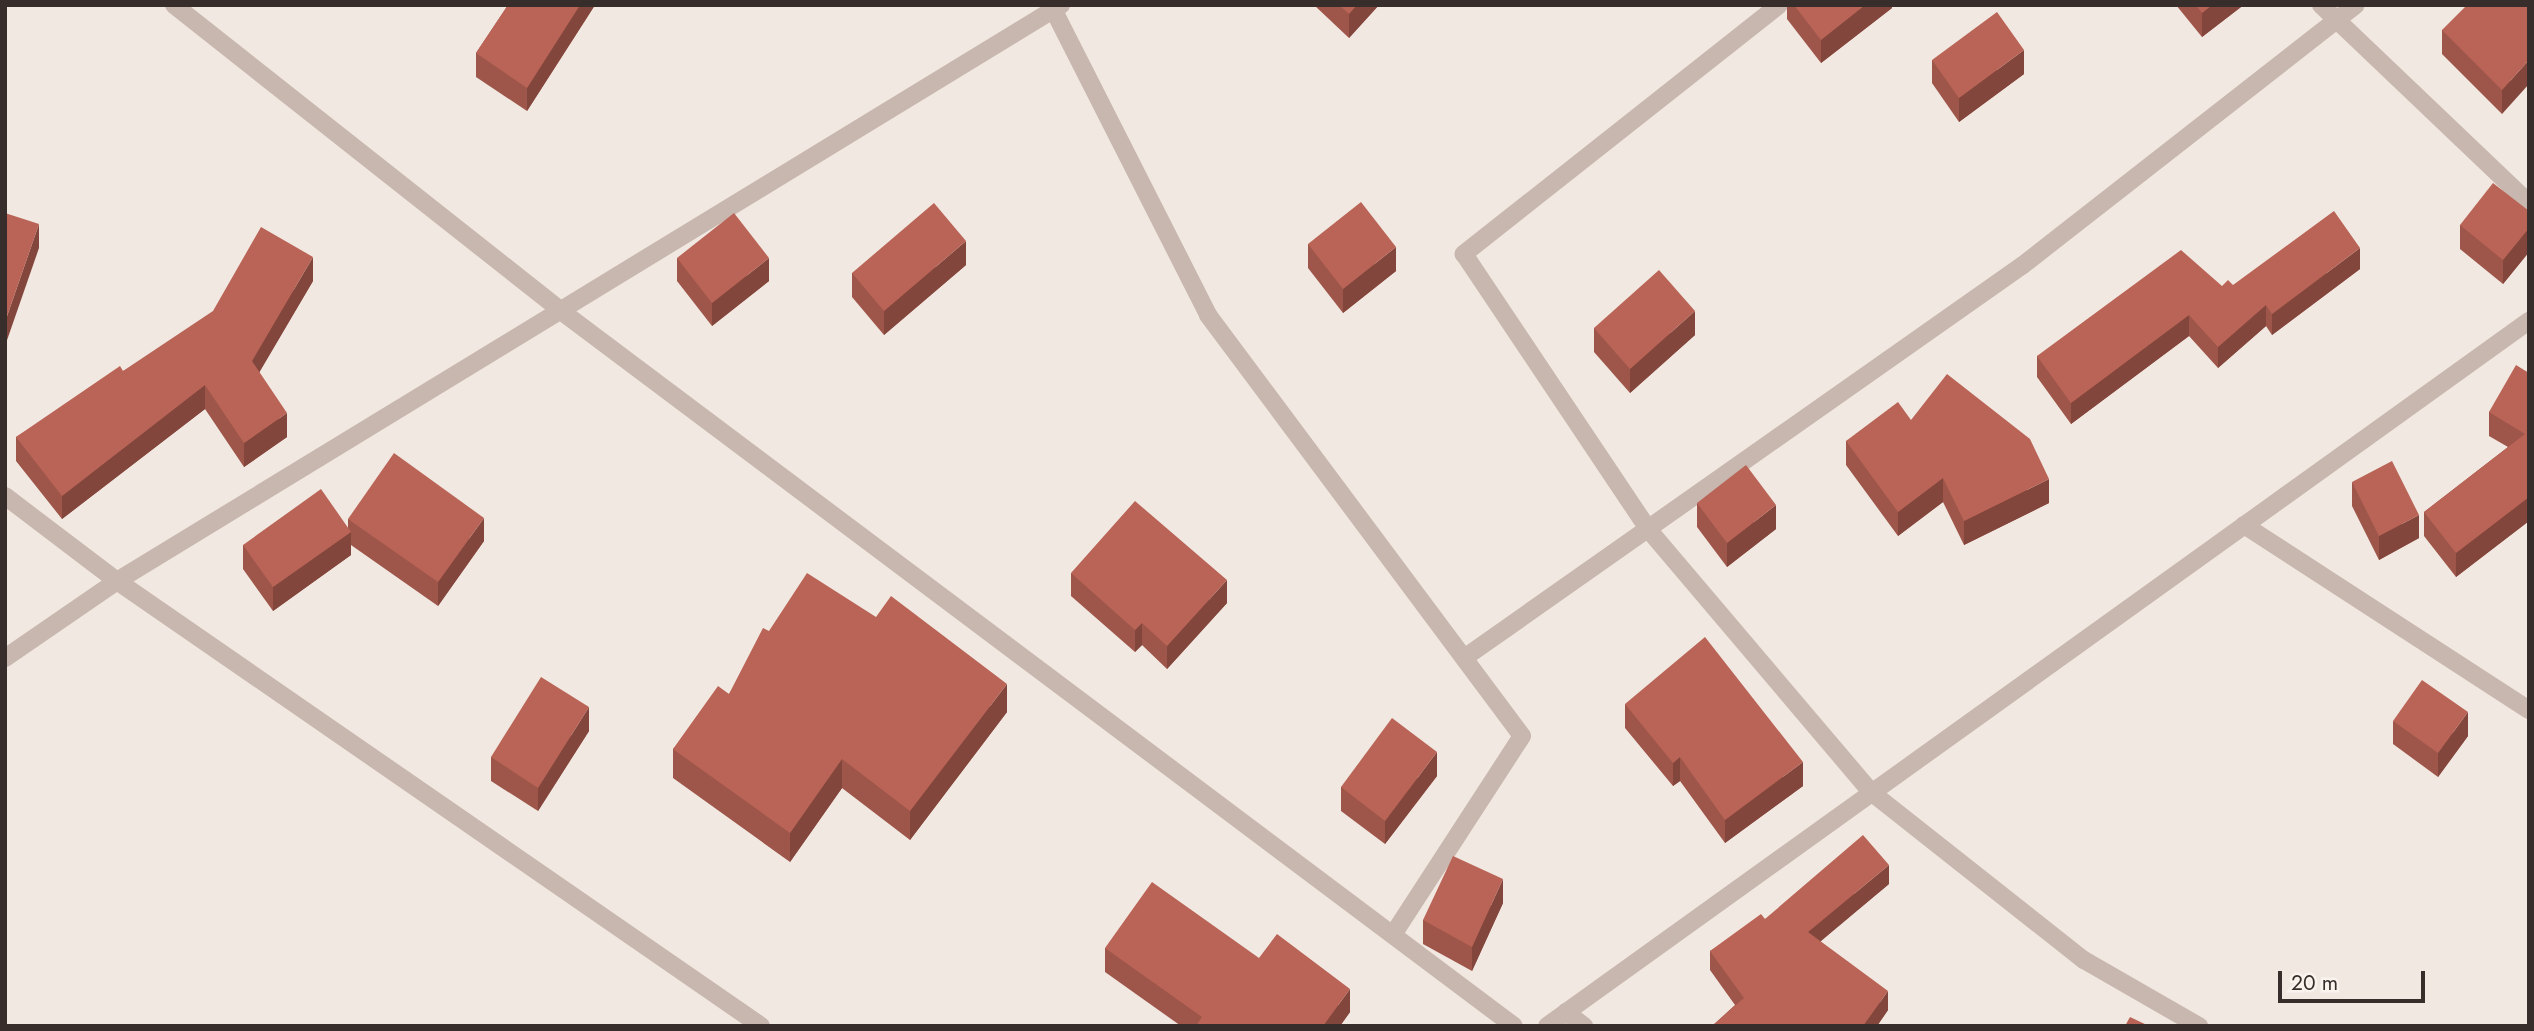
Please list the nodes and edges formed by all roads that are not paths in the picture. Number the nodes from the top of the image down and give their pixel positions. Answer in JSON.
{"nodes":[{"id":1,"x":174,"y":5,"type":"edge"},
{"id":2,"x":1779,"y":5,"type":"edge"},
{"id":3,"x":2321,"y":5,"type":"edge"},
{"id":4,"x":2356,"y":5,"type":"edge"},
{"id":5,"x":1056,"y":7,"type":"edge"},
{"id":6,"x":2336,"y":19,"type":"junction"},
{"id":7,"x":2529,"y":203,"type":"edge"},
{"id":8,"x":561,"y":311,"type":"junction"},
{"id":9,"x":2529,"y":321,"type":"edge"},
{"id":10,"x":5,"y":496,"type":"edge"},
{"id":11,"x":2244,"y":525,"type":"junction"},
{"id":12,"x":1647,"y":529,"type":"junction"},
{"id":13,"x":117,"y":581,"type":"junction"},
{"id":14,"x":5,"y":658,"type":"edge"},
{"id":15,"x":1464,"y":658,"type":"junction"},
{"id":16,"x":2529,"y":710,"type":"edge"},
{"id":17,"x":1871,"y":792,"type":"junction"},
{"id":18,"x":1393,"y":935,"type":"junction"},
{"id":19,"x":1566,"y":1012,"type":"junction"},
{"id":20,"x":753,"y":1024,"type":"edge"},
{"id":21,"x":1514,"y":1026,"type":"edge"},
{"id":22,"x":1547,"y":1026,"type":"edge"},
{"id":23,"x":1584,"y":1026,"type":"edge"},
{"id":24,"x":2199,"y":1026,"type":"edge"}],
"edges":[{"from":1,"to":8,"type":"street"},
{"from":2,"to":12,"type":"street"},
{"from":3,"to":6,"type":"street"},
{"from":4,"to":6,"type":"street"},
{"from":5,"to":8,"type":"street"},
{"from":5,"to":15,"type":"street"},
{"from":6,"to":7,"type":"street"},
{"from":6,"to":12,"type":"street"},
{"from":8,"to":13,"type":"street"},
{"from":8,"to":18,"type":"street"},
{"from":9,"to":11,"type":"street"},
{"from":10,"to":13,"type":"street"},
{"from":11,"to":16,"type":"street"},
{"from":11,"to":17,"type":"street"},
{"from":12,"to":15,"type":"street"},
{"from":12,"to":17,"type":"street"},
{"from":13,"to":14,"type":"street"},
{"from":13,"to":20,"type":"street"},
{"from":15,"to":18,"type":"street"},
{"from":17,"to":19,"type":"street"},
{"from":17,"to":24,"type":"street"},
{"from":18,"to":21,"type":"street"},
{"from":19,"to":22,"type":"street"},
{"from":19,"to":23,"type":"street"}]}
